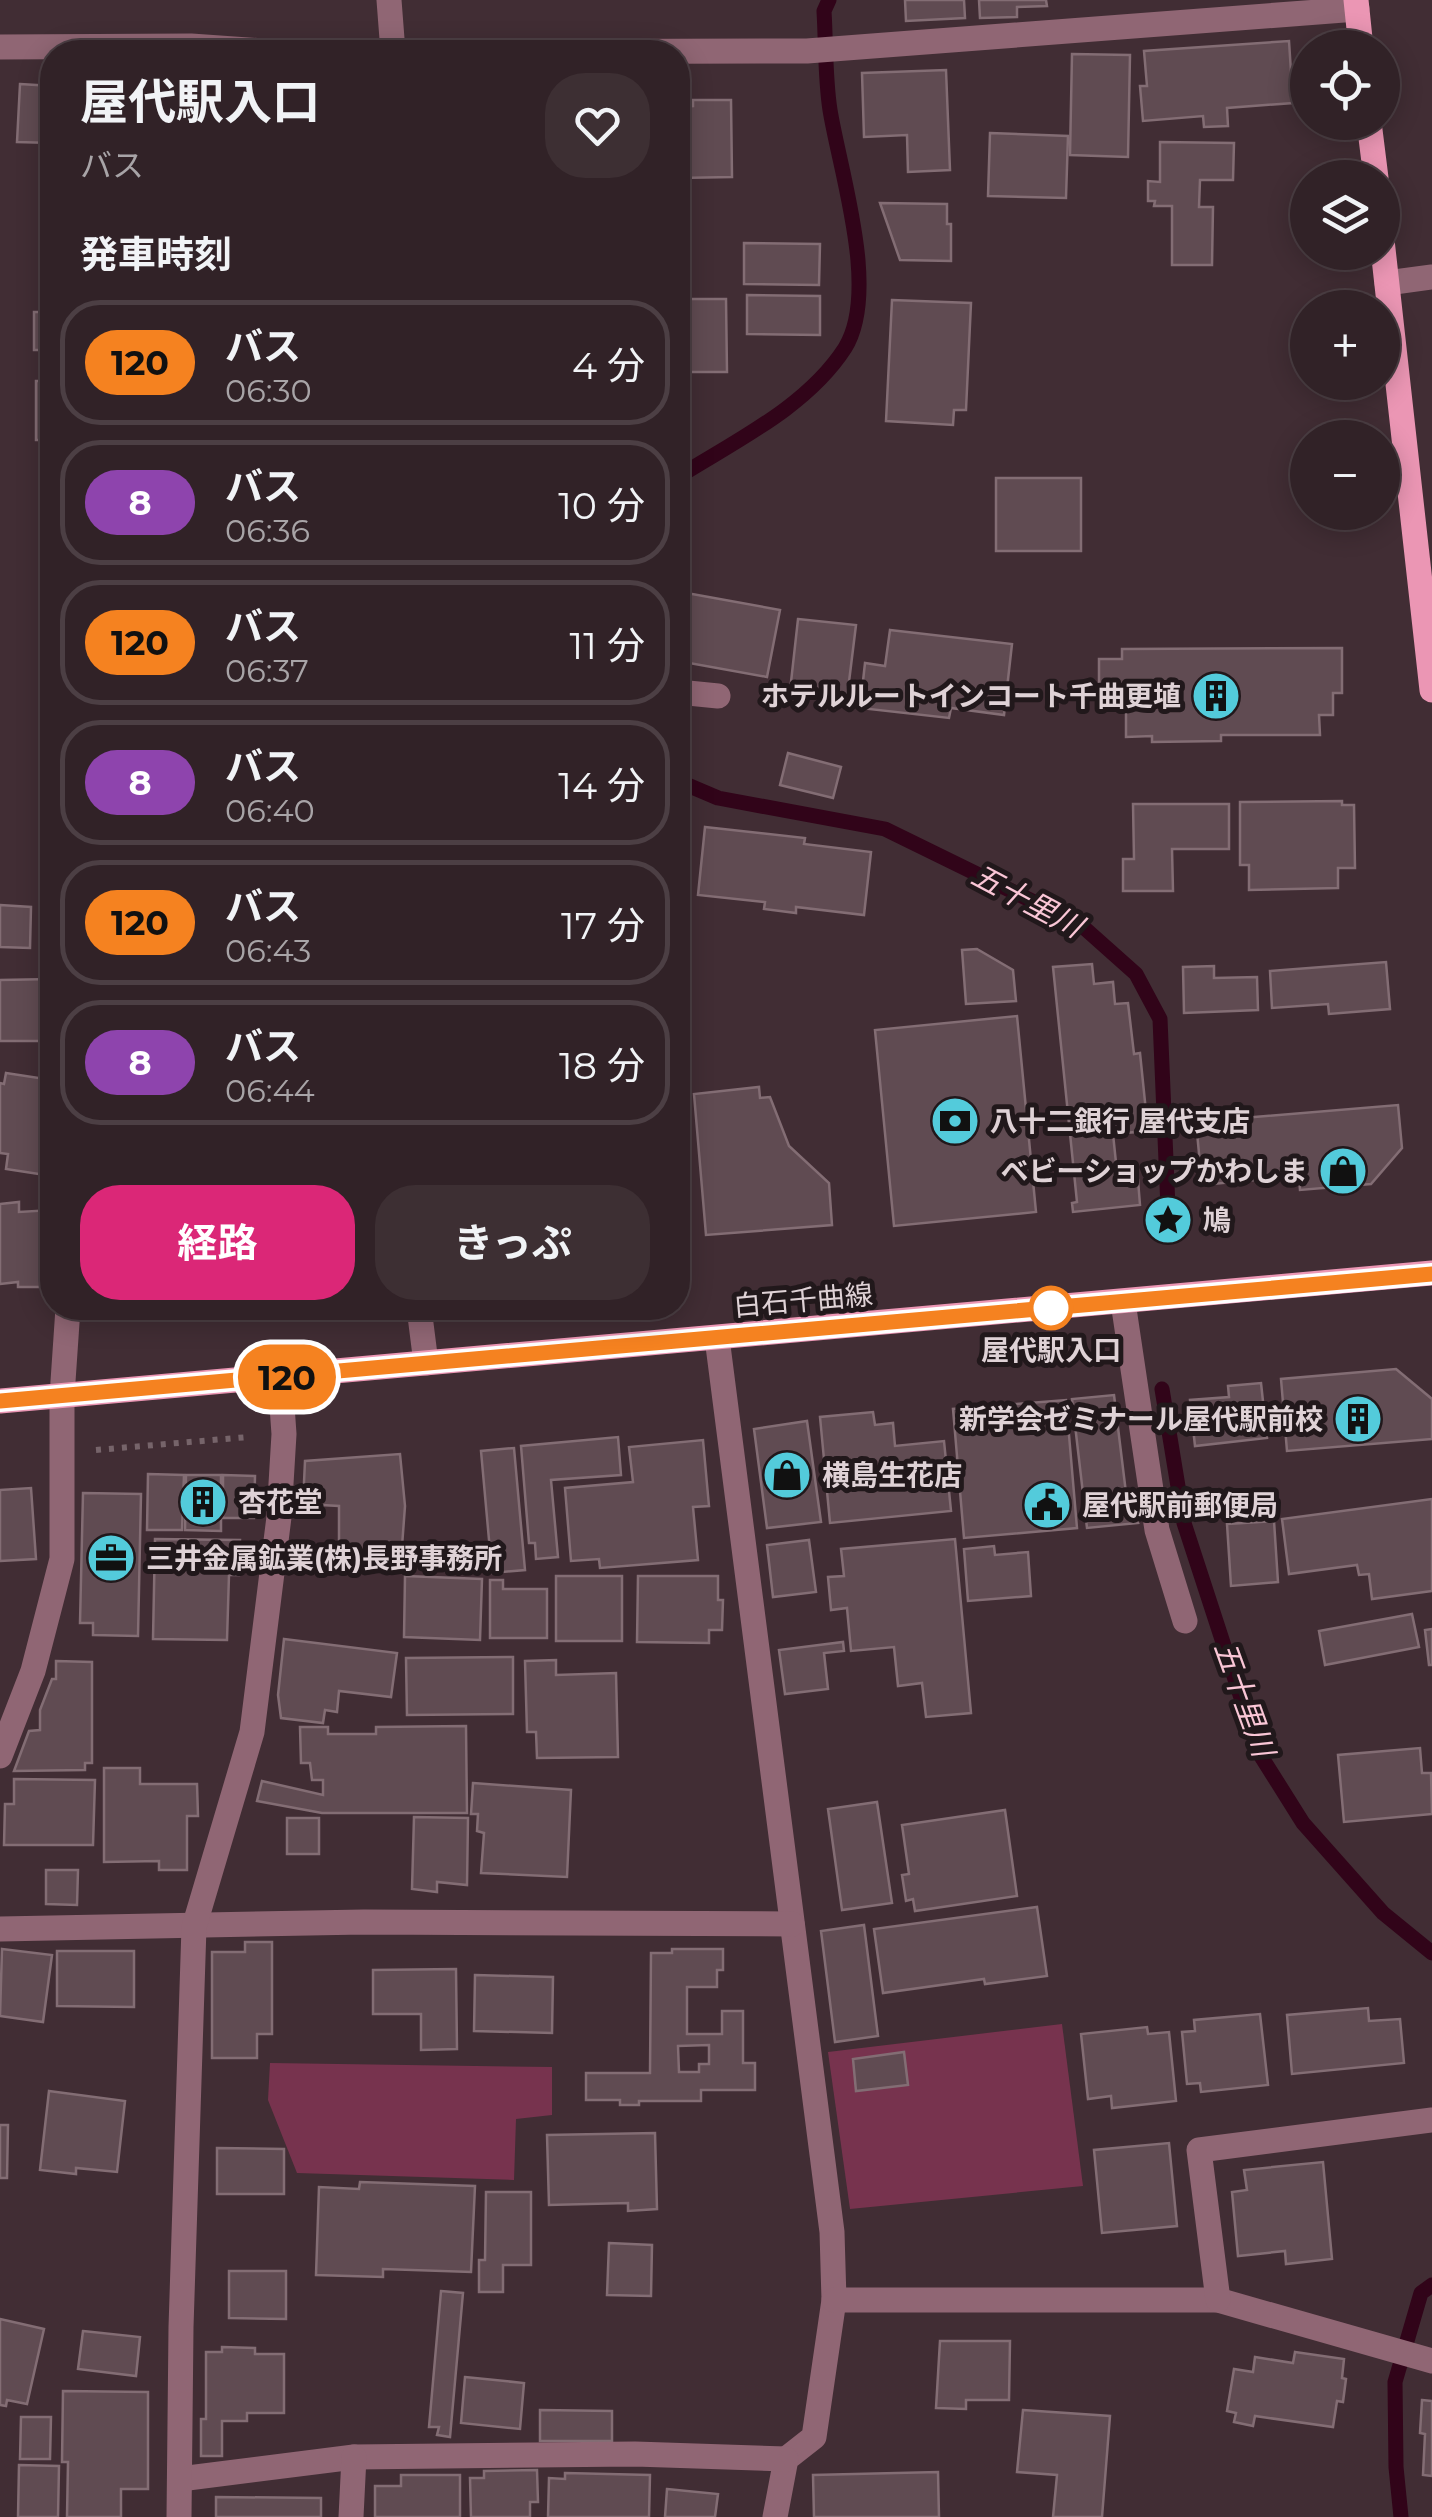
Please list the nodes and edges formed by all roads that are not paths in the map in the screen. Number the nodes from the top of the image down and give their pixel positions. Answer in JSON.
{"nodes":[{"id":1,"x":389,"y":0,"type":"edge"},
{"id":2,"x":1356,"y":4,"type":"edge"},
{"id":3,"x":1359,"y":30,"type":"edge"},
{"id":4,"x":391,"y":40,"type":"edge"},
{"id":5,"x":0,"y":47,"type":"edge"},
{"id":6,"x":40,"y":47,"type":"edge"},
{"id":7,"x":690,"y":52,"type":"edge"},
{"id":8,"x":1385,"y":270,"type":"edge"},
{"id":9,"x":1432,"y":277,"type":"edge"},
{"id":10,"x":1387,"y":283,"type":"junction"},
{"id":11,"x":1431,"y":674,"type":"edge"},
{"id":12,"x":690,"y":693,"type":"edge"},
{"id":13,"x":718,"y":696,"type":"dead end"},
{"id":14,"x":1432,"y":1274,"type":"edge"},
{"id":15,"x":1123,"y":1302,"type":"junction"},
{"id":16,"x":67,"y":1320,"type":"edge"},
{"id":17,"x":421,"y":1320,"type":"edge"},
{"id":18,"x":717,"y":1338,"type":"junction"},
{"id":19,"x":426,"y":1363,"type":"junction"},
{"id":20,"x":280,"y":1378,"type":"junction"},
{"id":21,"x":62,"y":1396,"type":"junction"},
{"id":22,"x":0,"y":1401,"type":"edge"},
{"id":23,"x":1185,"y":1621,"type":"dead end"},
{"id":24,"x":0,"y":1756,"type":"edge"},
{"id":25,"x":792,"y":1924,"type":"junction"},
{"id":26,"x":194,"y":1927,"type":"junction"},
{"id":27,"x":0,"y":1929,"type":"edge"},
{"id":28,"x":1432,"y":2120,"type":"edge"},
{"id":29,"x":834,"y":2300,"type":"junction"},
{"id":30,"x":1218,"y":2300,"type":"junction"},
{"id":31,"x":1428,"y":2360,"type":"edge"},
{"id":32,"x":354,"y":2457,"type":"junction"},
{"id":33,"x":786,"y":2460,"type":"junction"},
{"id":34,"x":180,"y":2479,"type":"junction"},
{"id":35,"x":180,"y":2517,"type":"edge"},
{"id":36,"x":351,"y":2517,"type":"edge"},
{"id":37,"x":775,"y":2517,"type":"edge"}],
"edges":[{"from":1,"to":4,"type":"street"},
{"from":2,"to":3,"type":"main road"},
{"from":2,"to":7,"type":"street"},
{"from":5,"to":6,"type":"street"},
{"from":8,"to":10,"type":"main road"},
{"from":9,"to":10,"type":"street"},
{"from":10,"to":11,"type":"main road"},
{"from":12,"to":13,"type":"street"},
{"from":14,"to":15,"type":"main road","name":"白石千曲線"},
{"from":15,"to":18,"type":"main road","name":"白石千曲線"},
{"from":15,"to":23,"type":"street"},
{"from":16,"to":21,"type":"street"},
{"from":17,"to":19,"type":"street"},
{"from":18,"to":19,"type":"main road","name":"白石千曲線"},
{"from":18,"to":25,"type":"street"},
{"from":19,"to":20,"type":"main road","name":"白石千曲線"},
{"from":20,"to":21,"type":"main road","name":"白石千曲線"},
{"from":20,"to":26,"type":"street"},
{"from":21,"to":22,"type":"main road","name":"白石千曲線"},
{"from":21,"to":24,"type":"street"},
{"from":25,"to":26,"type":"street"},
{"from":25,"to":29,"type":"street"},
{"from":26,"to":27,"type":"street"},
{"from":26,"to":34,"type":"street"},
{"from":28,"to":30,"type":"street"},
{"from":29,"to":30,"type":"street"},
{"from":29,"to":33,"type":"street"},
{"from":30,"to":31,"type":"street"},
{"from":32,"to":33,"type":"street"},
{"from":32,"to":34,"type":"street"},
{"from":32,"to":36,"type":"street"},
{"from":33,"to":37,"type":"street"},
{"from":34,"to":35,"type":"street"}]}
